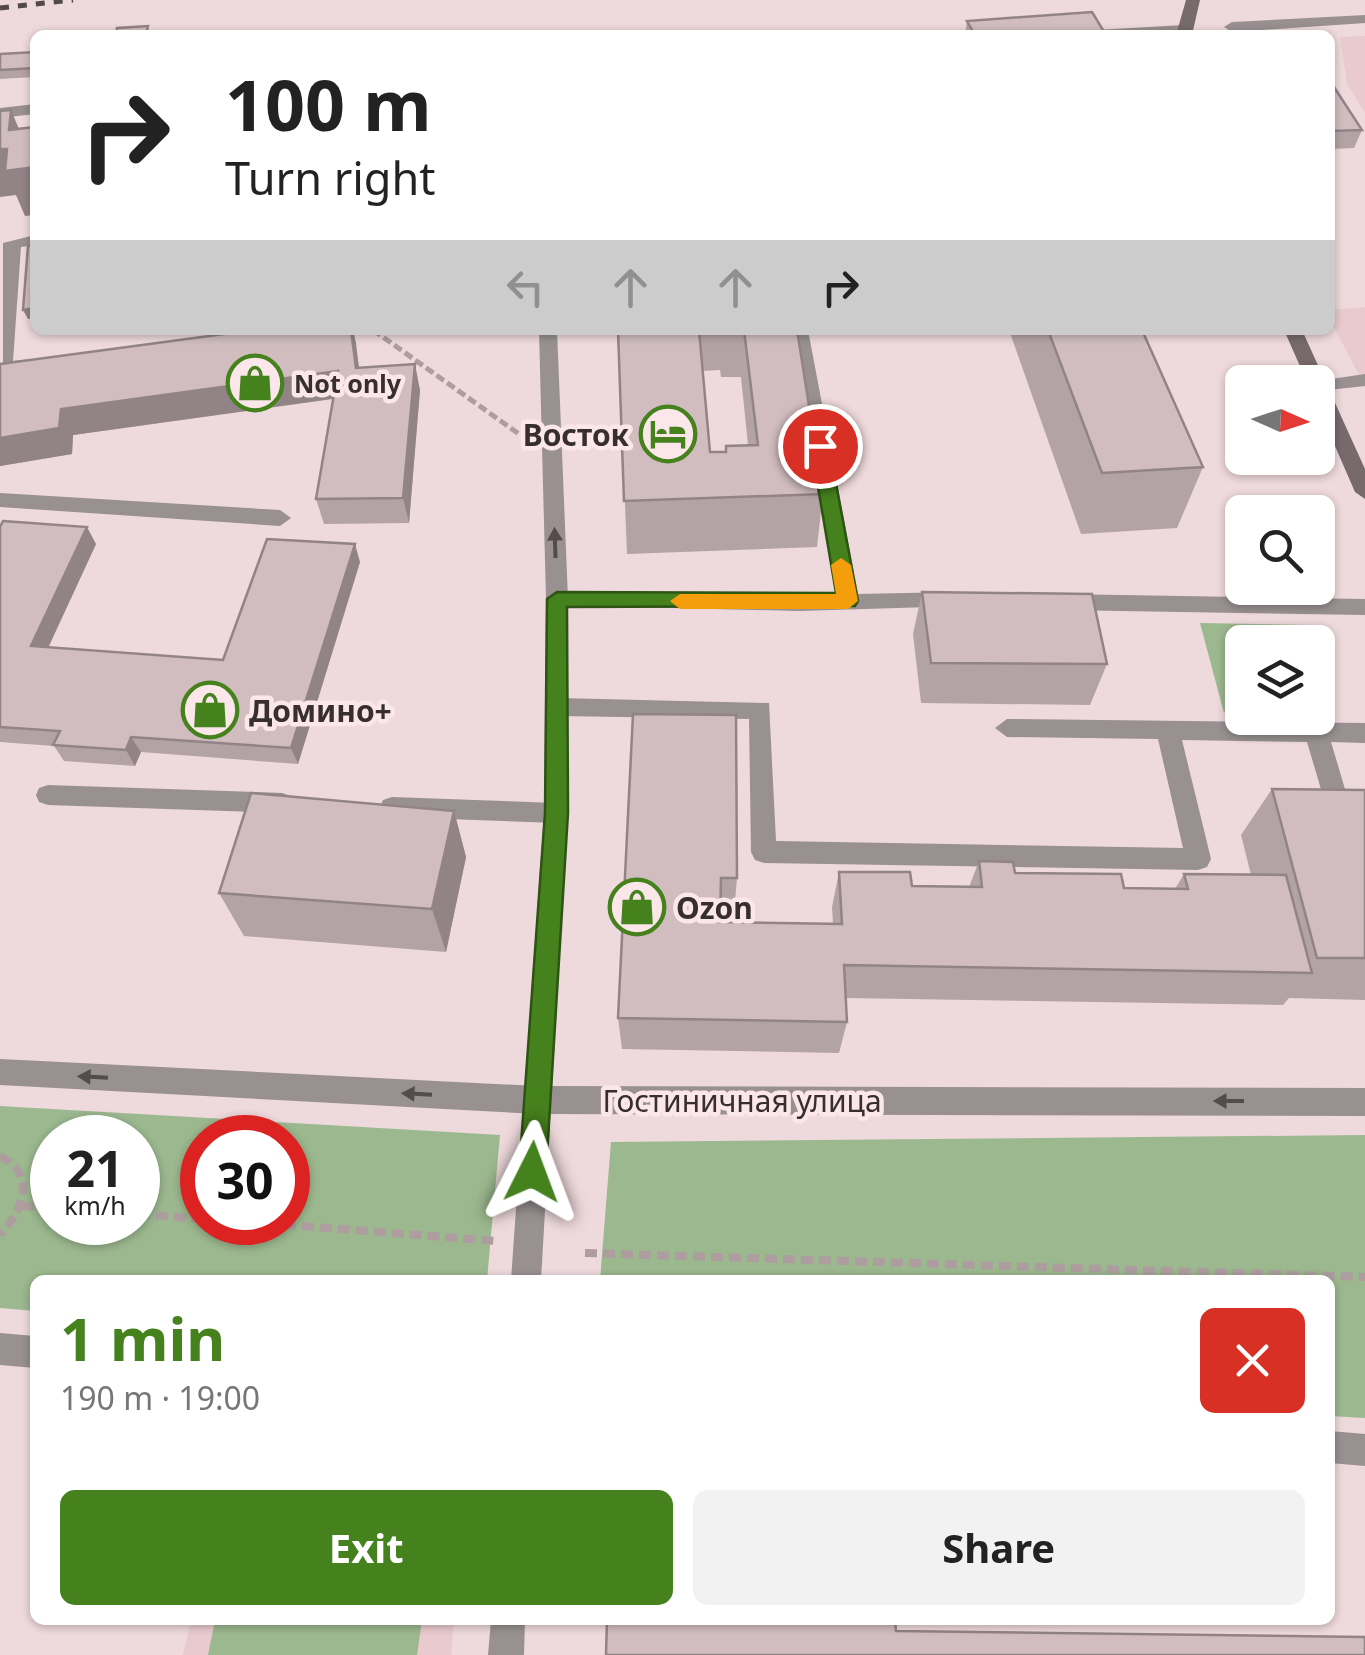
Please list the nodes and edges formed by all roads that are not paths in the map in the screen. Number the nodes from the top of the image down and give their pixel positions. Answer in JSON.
{"nodes":[{"id":1,"x":1193,"y":0,"type":"edge"},
{"id":2,"x":1365,"y":19,"type":"edge"},
{"id":3,"x":1232,"y":27,"type":"dead end"},
{"id":4,"x":1185,"y":30,"type":"edge"},
{"id":5,"x":30,"y":109,"type":"edge"},
{"id":6,"x":0,"y":112,"type":"edge"},
{"id":7,"x":30,"y":241,"type":"edge"},
{"id":8,"x":3,"y":319,"type":"edge"},
{"id":9,"x":548,"y":335,"type":"edge"},
{"id":10,"x":801,"y":335,"type":"edge"},
{"id":11,"x":1295,"y":335,"type":"edge"},
{"id":12,"x":60,"y":361,"type":"edge"},
{"id":13,"x":1309,"y":365,"type":"edge"},
{"id":14,"x":1365,"y":380,"type":"edge"},
{"id":15,"x":1335,"y":384,"type":"edge"},
{"id":16,"x":1335,"y":423,"type":"edge"},
{"id":17,"x":1365,"y":492,"type":"edge"},
{"id":18,"x":0,"y":500,"type":"edge"},
{"id":19,"x":280,"y":518,"type":"dead end"},
{"id":20,"x":557,"y":599,"type":"junction"},
{"id":21,"x":971,"y":600,"type":"edge"},
{"id":22,"x":848,"y":601,"type":"junction"},
{"id":23,"x":1031,"y":601,"type":"edge"},
{"id":24,"x":1365,"y":607,"type":"edge"},
{"id":25,"x":559,"y":707,"type":"junction"},
{"id":26,"x":1008,"y":728,"type":"dead end"},
{"id":27,"x":1168,"y":730,"type":"junction"},
{"id":28,"x":1225,"y":731,"type":"edge"},
{"id":29,"x":1335,"y":732,"type":"edge"},
{"id":30,"x":1365,"y":733,"type":"edge"},
{"id":31,"x":1317,"y":735,"type":"edge"},
{"id":32,"x":48,"y":795,"type":"dead end"},
{"id":33,"x":302,"y":804,"type":"edge"},
{"id":34,"x":360,"y":806,"type":"edge"},
{"id":35,"x":1286,"y":806,"type":"edge"},
{"id":36,"x":1338,"y":806,"type":"junction"},
{"id":37,"x":1365,"y":806,"type":"edge"},
{"id":38,"x":556,"y":813,"type":"junction"},
{"id":39,"x":0,"y":1072,"type":"edge"},
{"id":40,"x":537,"y":1100,"type":"junction"},
{"id":41,"x":1365,"y":1102,"type":"edge"},
{"id":42,"x":526,"y":1275,"type":"edge"},
{"id":43,"x":0,"y":1349,"type":"edge"},
{"id":44,"x":30,"y":1352,"type":"edge"},
{"id":45,"x":1335,"y":1447,"type":"edge"},
{"id":46,"x":1365,"y":1450,"type":"edge"},
{"id":47,"x":508,"y":1625,"type":"edge"},
{"id":48,"x":506,"y":1655,"type":"edge"}],
"edges":[{"from":1,"to":4,"type":"main road"},
{"from":2,"to":3,"type":"street"},
{"from":5,"to":6,"type":"street"},
{"from":7,"to":8,"type":"street"},
{"from":8,"to":12,"type":"street"},
{"from":20,"to":9,"type":"street","one_way":true},
{"from":10,"to":22,"type":"street"},
{"from":11,"to":13,"type":"main road"},
{"from":14,"to":15,"type":"street"},
{"from":16,"to":17,"type":"main road"},
{"from":18,"to":19,"type":"street"},
{"from":20,"to":22,"type":"street"},
{"from":20,"to":25,"type":"street"},
{"from":21,"to":22,"type":"street"},
{"from":23,"to":24,"type":"street"},
{"from":25,"to":27,"type":"street"},
{"from":25,"to":38,"type":"street"},
{"from":26,"to":27,"type":"street"},
{"from":27,"to":28,"type":"street"},
{"from":29,"to":30,"type":"street"},
{"from":31,"to":36,"type":"street"},
{"from":32,"to":33,"type":"street"},
{"from":34,"to":38,"type":"street"},
{"from":35,"to":36,"type":"street"},
{"from":36,"to":37,"type":"street"},
{"from":38,"to":40,"type":"street"},
{"from":40,"to":39,"type":"street","name":"Гостиничная улица","one_way":true},
{"from":41,"to":40,"type":"street","name":"Гостиничная улица","one_way":true},
{"from":40,"to":42,"type":"street"},
{"from":43,"to":44,"type":"street"},
{"from":45,"to":46,"type":"street"},
{"from":47,"to":48,"type":"street"}]}
